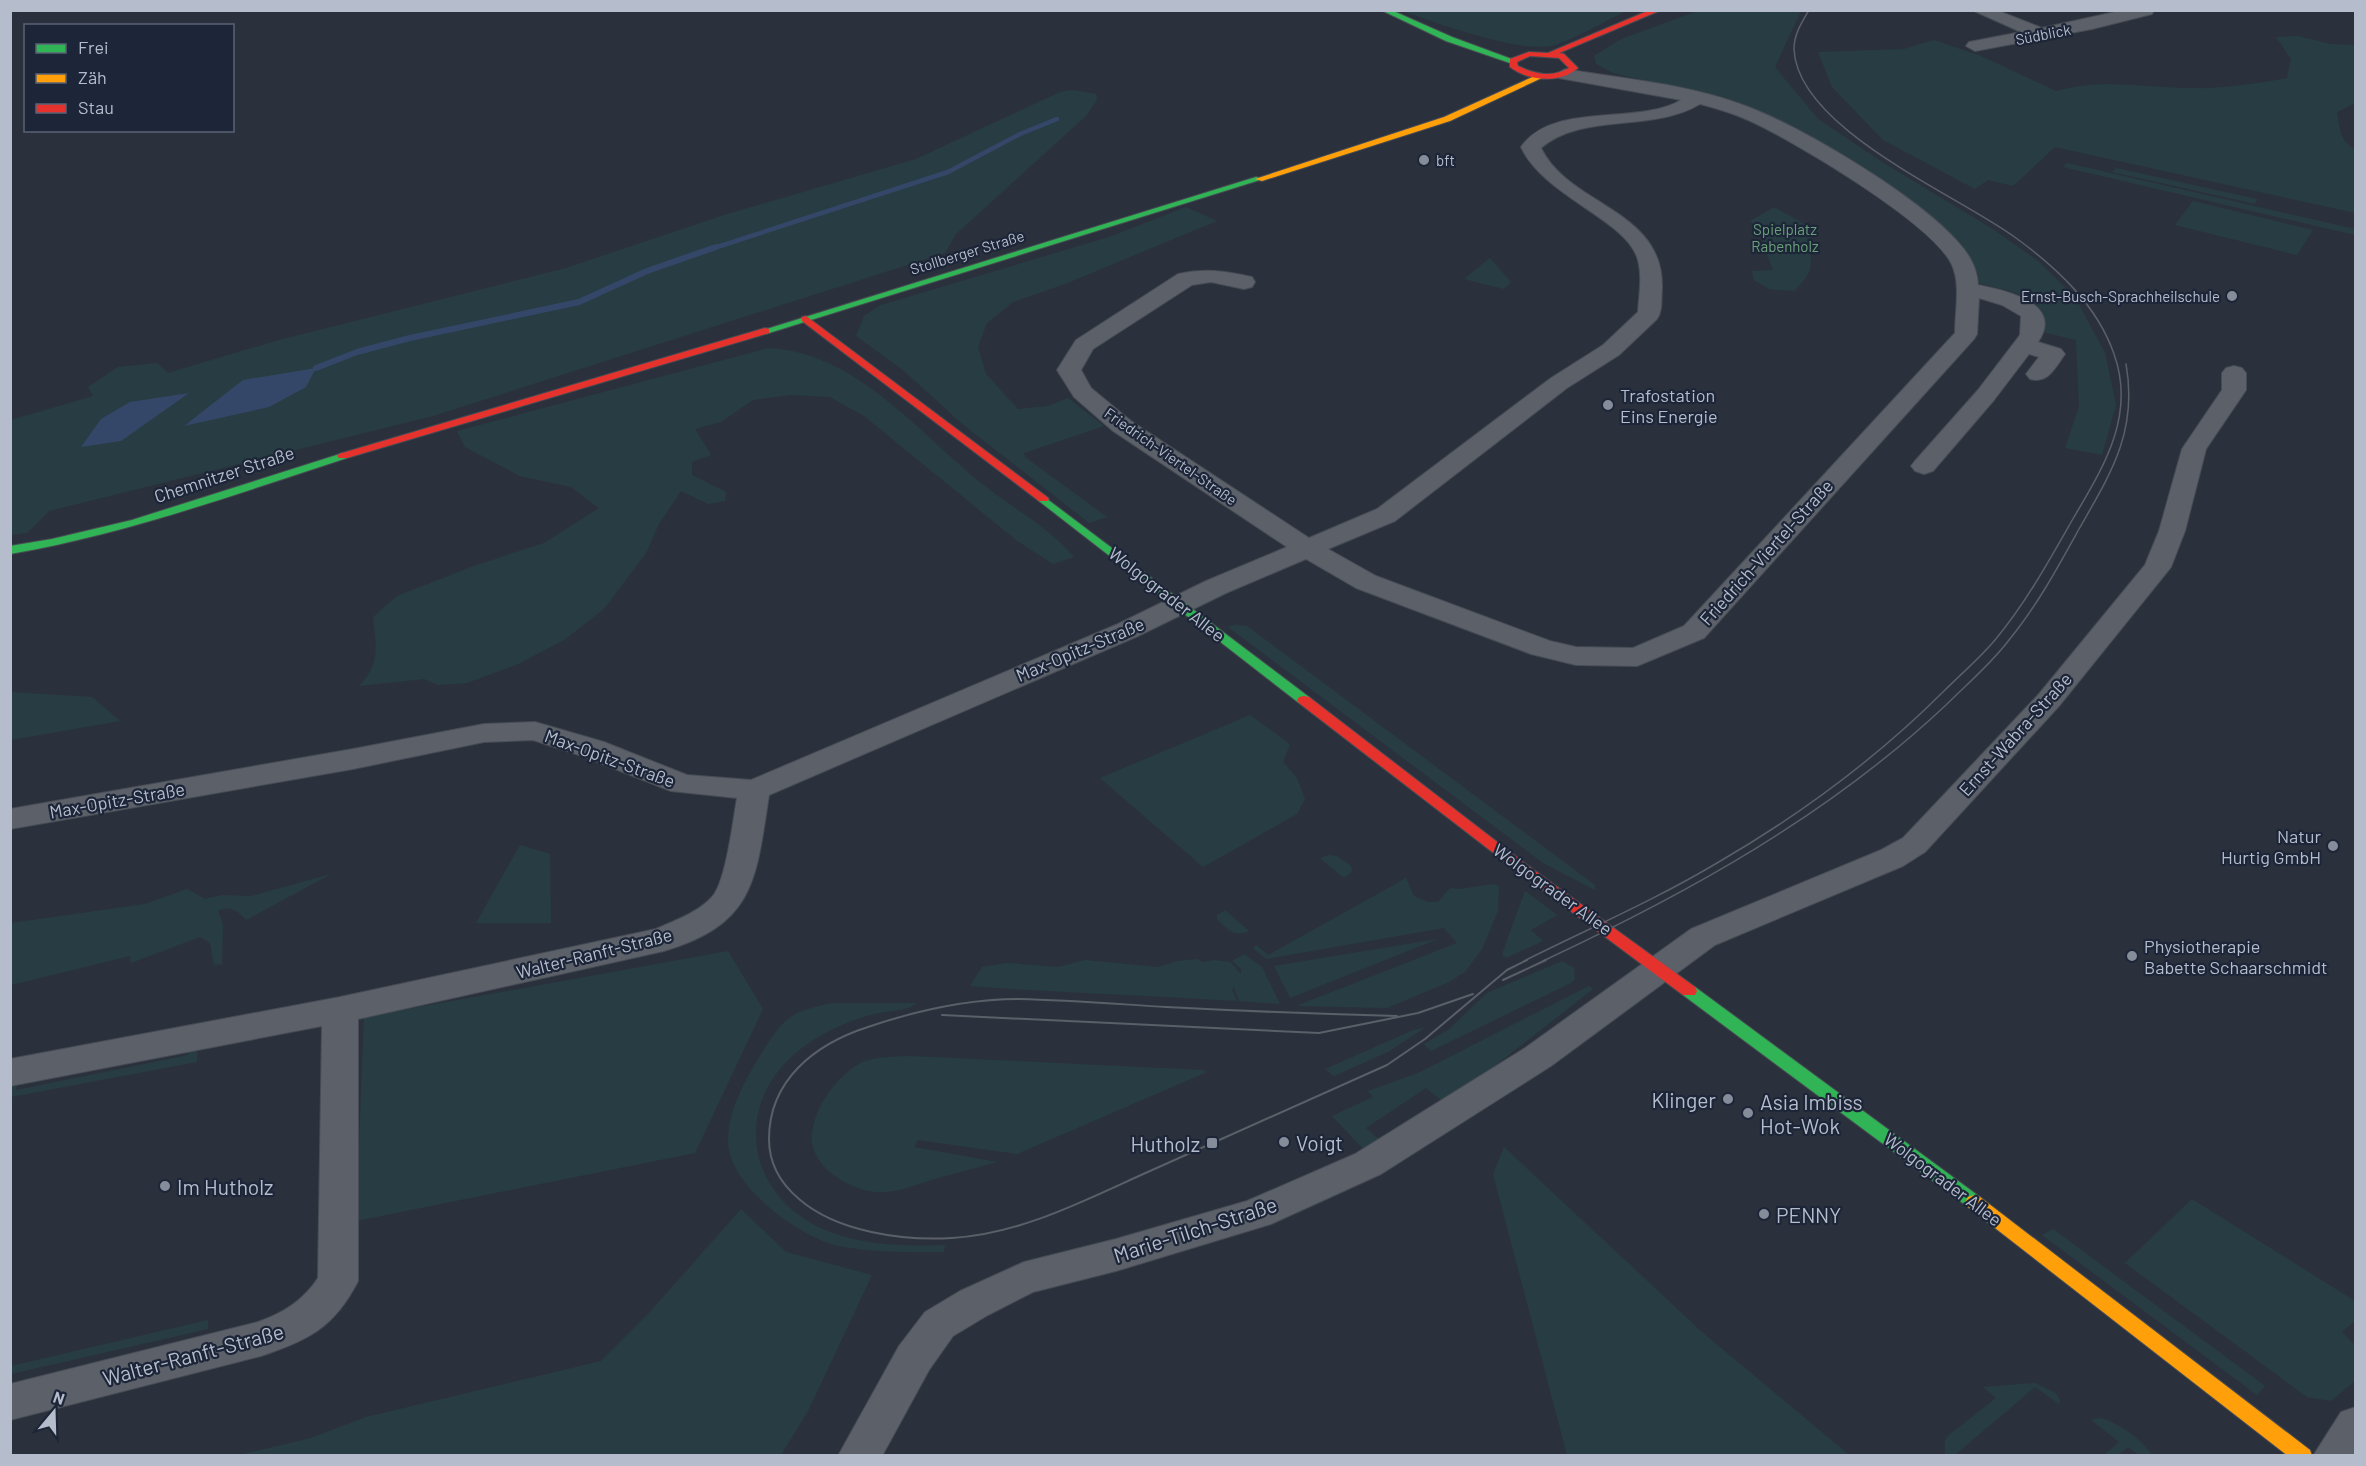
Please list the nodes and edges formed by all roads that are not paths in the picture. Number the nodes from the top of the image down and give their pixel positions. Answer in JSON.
{"nodes":[{"id":1,"x":1384,"y":10,"type":"edge"},
{"id":2,"x":1658,"y":10,"type":"edge"},
{"id":3,"x":1980,"y":10,"type":"edge"},
{"id":4,"x":2146,"y":10,"type":"edge"},
{"id":5,"x":1612,"y":30,"type":"junction"},
{"id":6,"x":1439,"y":34,"type":"junction"},
{"id":7,"x":2041,"y":34,"type":"junction"},
{"id":8,"x":1975,"y":46,"type":"dead end"},
{"id":9,"x":1529,"y":54,"type":"junction"},
{"id":10,"x":1551,"y":54,"type":"junction"},
{"id":11,"x":1515,"y":65,"type":"junction"},
{"id":12,"x":1570,"y":67,"type":"junction"},
{"id":13,"x":1542,"y":76,"type":"junction"},
{"id":14,"x":1492,"y":98,"type":"junction"},
{"id":15,"x":1696,"y":99,"type":"junction"},
{"id":16,"x":1244,"y":282,"type":"dead end"},
{"id":17,"x":1967,"y":289,"type":"junction"},
{"id":18,"x":806,"y":319,"type":"junction"},
{"id":19,"x":2024,"y":345,"type":"junction"},
{"id":20,"x":2234,"y":373,"type":"dead end"},
{"id":21,"x":2038,"y":374,"type":"dead end"},
{"id":22,"x":446,"y":424,"type":"joint"},
{"id":23,"x":1924,"y":466,"type":"dead end"},
{"id":24,"x":1308,"y":549,"type":"junction"},
{"id":25,"x":10,"y":550,"type":"edge"},
{"id":26,"x":1179,"y":604,"type":"junction"},
{"id":27,"x":754,"y":790,"type":"junction"},
{"id":28,"x":10,"y":819,"type":"edge"},
{"id":29,"x":1660,"y":968,"type":"junction"},
{"id":30,"x":340,"y":1010,"type":"junction"},
{"id":31,"x":10,"y":1073,"type":"edge"},
{"id":32,"x":10,"y":1402,"type":"edge"},
{"id":33,"x":2355,"y":1425,"type":"edge"},
{"id":34,"x":859,"y":1455,"type":"edge"},
{"id":35,"x":2303,"y":1455,"type":"edge"},
{"id":36,"x":2334,"y":1455,"type":"edge"}],
"edges":[{"from":1,"to":6,"type":"main road"},
{"from":2,"to":5,"type":"main road"},
{"from":3,"to":7,"type":"street"},
{"from":4,"to":7,"type":"street","name":"Südblick"},
{"from":5,"to":10,"type":"main road"},
{"from":5,"to":12,"type":"main road"},
{"from":6,"to":9,"type":"main road"},
{"from":6,"to":11,"type":"main road"},
{"from":7,"to":8,"type":"street","name":"Südblick"},
{"from":9,"to":10,"type":"main road"},
{"from":9,"to":11,"type":"main road"},
{"from":10,"to":12,"type":"main road"},
{"from":11,"to":13,"type":"main road"},
{"from":11,"to":14,"type":"main road","name":"Stollberger Straße"},
{"from":12,"to":13,"type":"main road"},
{"from":12,"to":15,"type":"street","name":"Friedrich-Viertel-Straße"},
{"from":13,"to":14,"type":"main road","name":"Stollberger Straße"},
{"from":14,"to":18,"type":"main road","name":"Stollberger Straße"},
{"from":15,"to":17,"type":"street","name":"Friedrich-Viertel-Straße"},
{"from":15,"to":24,"type":"street"},
{"from":16,"to":24,"type":"street","name":"Friedrich-Viertel-Straße"},
{"from":17,"to":19,"type":"street"},
{"from":17,"to":24,"type":"street","name":"Friedrich-Viertel-Straße"},
{"from":18,"to":22,"type":"main road","name":"Stollberger Straße"},
{"from":18,"to":26,"type":"main road","name":"Wolgograder Allee"},
{"from":19,"to":21,"type":"street"},
{"from":19,"to":23,"type":"street"},
{"from":20,"to":29,"type":"street","name":"Ernst-Wabra-Straße"},
{"from":22,"to":25,"type":"main road","name":"Chemnitzer Straße"},
{"from":24,"to":26,"type":"street"},
{"from":26,"to":27,"type":"street","name":"Max-Opitz-Straße"},
{"from":26,"to":29,"type":"main road","name":"Wolgograder Allee"},
{"from":27,"to":28,"type":"street","name":"Max-Opitz-Straße"},
{"from":27,"to":30,"type":"street","name":"Walter-Ranft-Straße"},
{"from":29,"to":34,"type":"street","name":"Marie-Tilch-Straße"},
{"from":29,"to":35,"type":"main road","name":"Wolgograder Allee"},
{"from":30,"to":31,"type":"street","name":"Walter-Ranft-Straße"},
{"from":30,"to":32,"type":"street","name":"Walter-Ranft-Straße"},
{"from":33,"to":36,"type":"street"}]}
